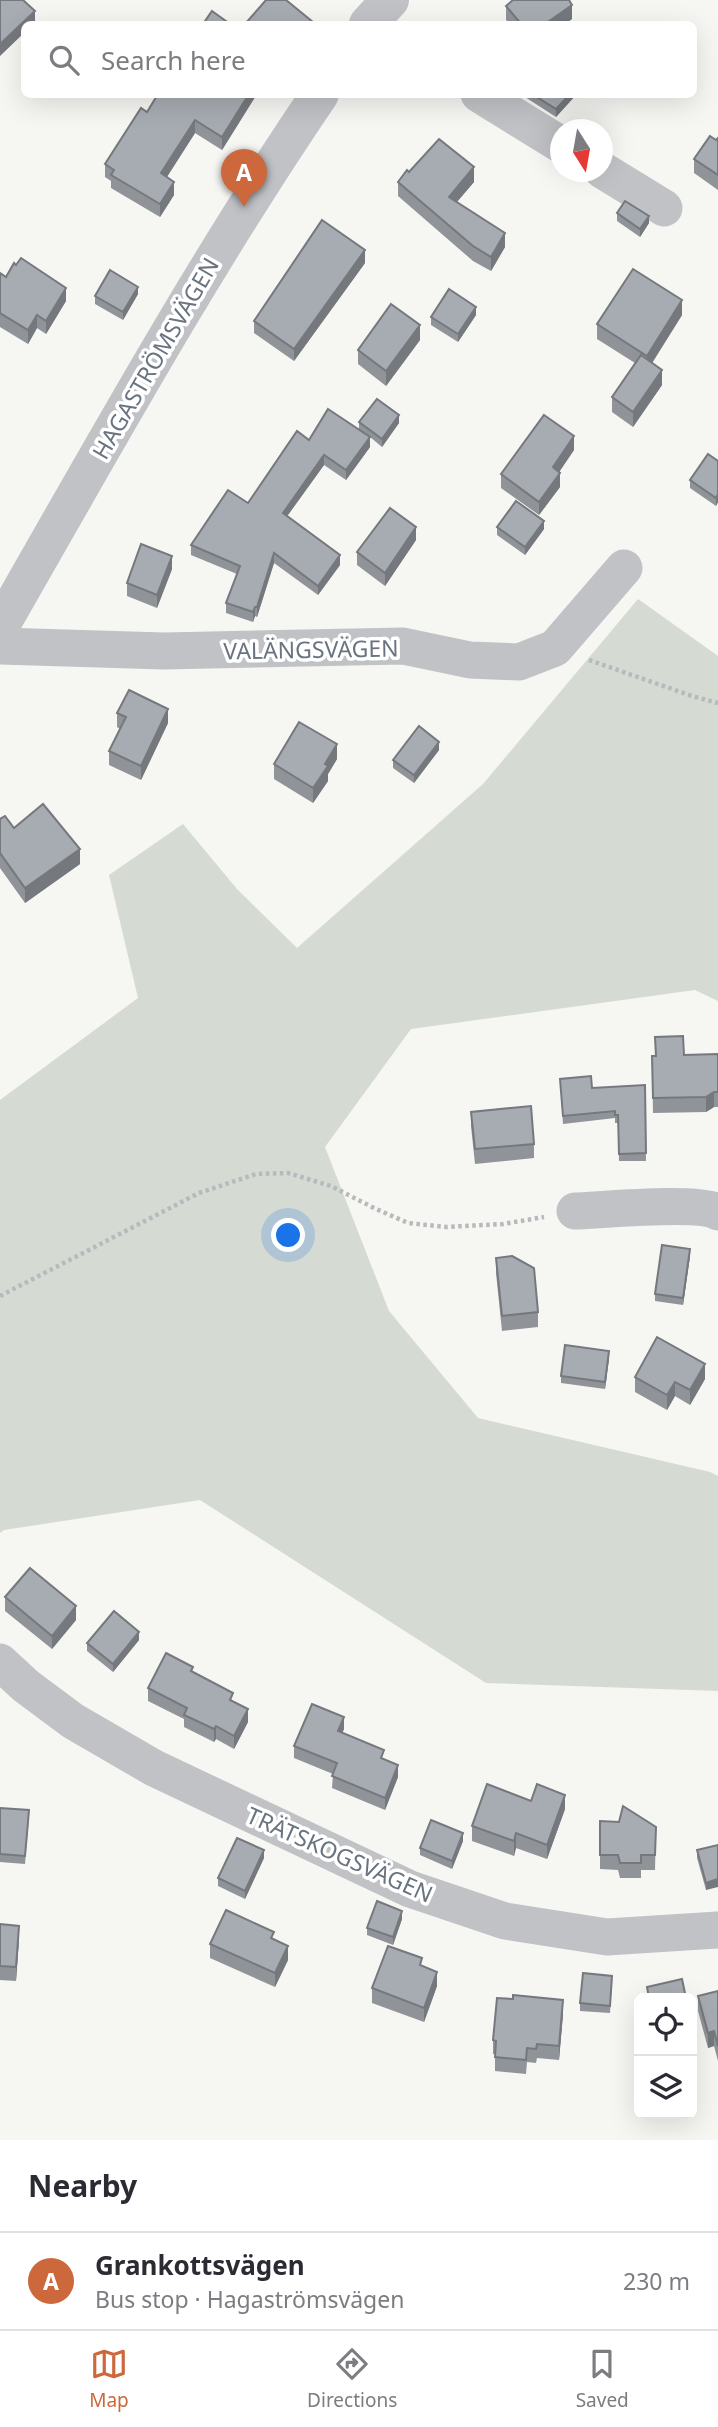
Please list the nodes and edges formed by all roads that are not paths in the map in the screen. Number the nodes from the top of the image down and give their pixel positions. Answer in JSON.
{"nodes":[{"id":1,"x":317,"y":98,"type":"edge"},
{"id":2,"x":486,"y":98,"type":"edge"},
{"id":3,"x":550,"y":137,"type":"edge"},
{"id":4,"x":613,"y":176,"type":"edge"},
{"id":5,"x":664,"y":208,"type":"dead end"},
{"id":6,"x":624,"y":568,"type":"dead end"},
{"id":7,"x":0,"y":628,"type":"edge"},
{"id":8,"x":0,"y":646,"type":"edge"},
{"id":9,"x":575,"y":1211,"type":"road end"},
{"id":10,"x":718,"y":1212,"type":"edge"},
{"id":11,"x":0,"y":1662,"type":"edge"},
{"id":12,"x":718,"y":1930,"type":"edge"}],
"edges":[{"from":1,"to":7,"type":"street","name":"HAGASTRÖMSVÄGEN"},
{"from":2,"to":3,"type":"street"},
{"from":4,"to":5,"type":"street"},
{"from":6,"to":8,"type":"street","name":"VALÄNGSVÄGEN"},
{"from":9,"to":10,"type":"street"},
{"from":11,"to":12,"type":"street","name":"TRÄTSKOGSVÄGEN"}]}
